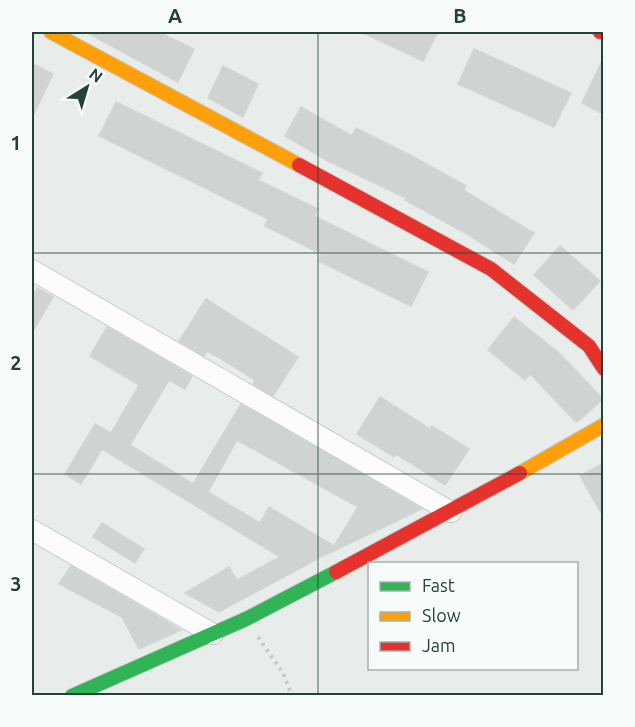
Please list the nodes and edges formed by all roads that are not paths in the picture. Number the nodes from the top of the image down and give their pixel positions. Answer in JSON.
{"nodes":[{"id":1,"x":51,"y":32,"type":"edge"},
{"id":2,"x":32,"y":270,"type":"edge"},
{"id":3,"x":603,"y":369,"type":"edge"},
{"id":4,"x":603,"y":425,"type":"edge"},
{"id":5,"x":451,"y":512,"type":"junction"},
{"id":6,"x":32,"y":530,"type":"edge"},
{"id":7,"x":213,"y":634,"type":"junction"},
{"id":8,"x":72,"y":696,"type":"edge"}],
"edges":[{"from":1,"to":3,"type":"street"},
{"from":2,"to":5,"type":"street"},
{"from":4,"to":5,"type":"street"},
{"from":5,"to":7,"type":"street"},
{"from":6,"to":7,"type":"street"},
{"from":7,"to":8,"type":"street"}]}
